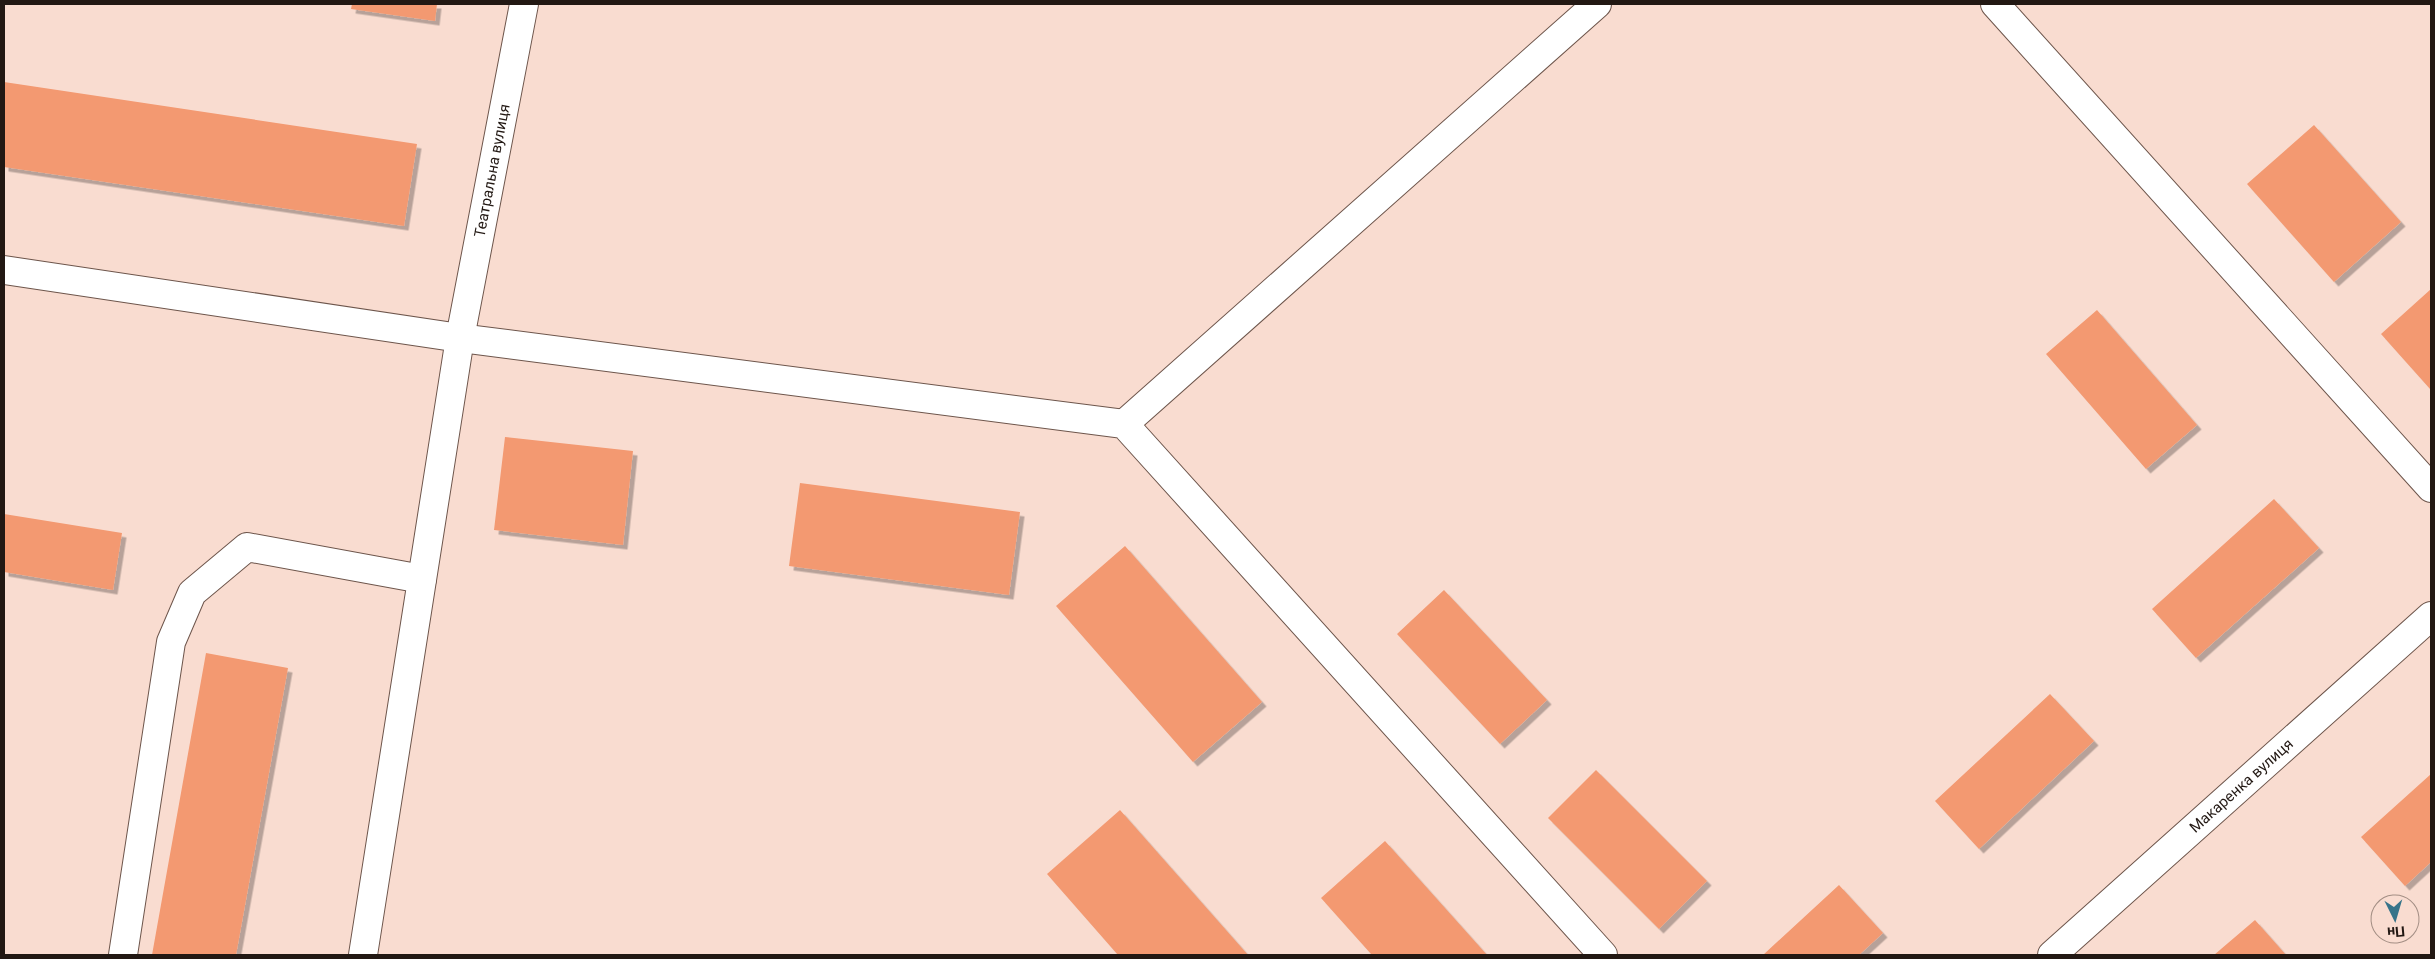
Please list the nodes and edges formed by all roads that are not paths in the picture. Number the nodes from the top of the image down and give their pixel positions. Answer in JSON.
{"nodes":[{"id":1,"x":524,"y":4,"type":"edge"},
{"id":2,"x":1597,"y":4,"type":"edge"},
{"id":3,"x":1995,"y":4,"type":"edge"},
{"id":4,"x":4,"y":270,"type":"edge"},
{"id":5,"x":460,"y":338,"type":"junction"},
{"id":6,"x":1124,"y":424,"type":"junction"},
{"id":7,"x":2431,"y":488,"type":"edge"},
{"id":8,"x":422,"y":579,"type":"junction"},
{"id":9,"x":2431,"y":616,"type":"edge"},
{"id":10,"x":123,"y":955,"type":"edge"},
{"id":11,"x":363,"y":955,"type":"edge"},
{"id":12,"x":1604,"y":955,"type":"edge"},
{"id":13,"x":2052,"y":955,"type":"edge"}],
"edges":[{"from":1,"to":5,"type":"street","name":"Театральна вулиця"},
{"from":2,"to":6,"type":"street"},
{"from":3,"to":7,"type":"street"},
{"from":4,"to":5,"type":"street"},
{"from":5,"to":6,"type":"street"},
{"from":5,"to":8,"type":"street","name":"Театральна вулиця"},
{"from":6,"to":12,"type":"street"},
{"from":8,"to":10,"type":"street"},
{"from":8,"to":11,"type":"street","name":"Театральна вулиця"},
{"from":9,"to":13,"type":"street","name":"Макаренка вулиця"}]}
